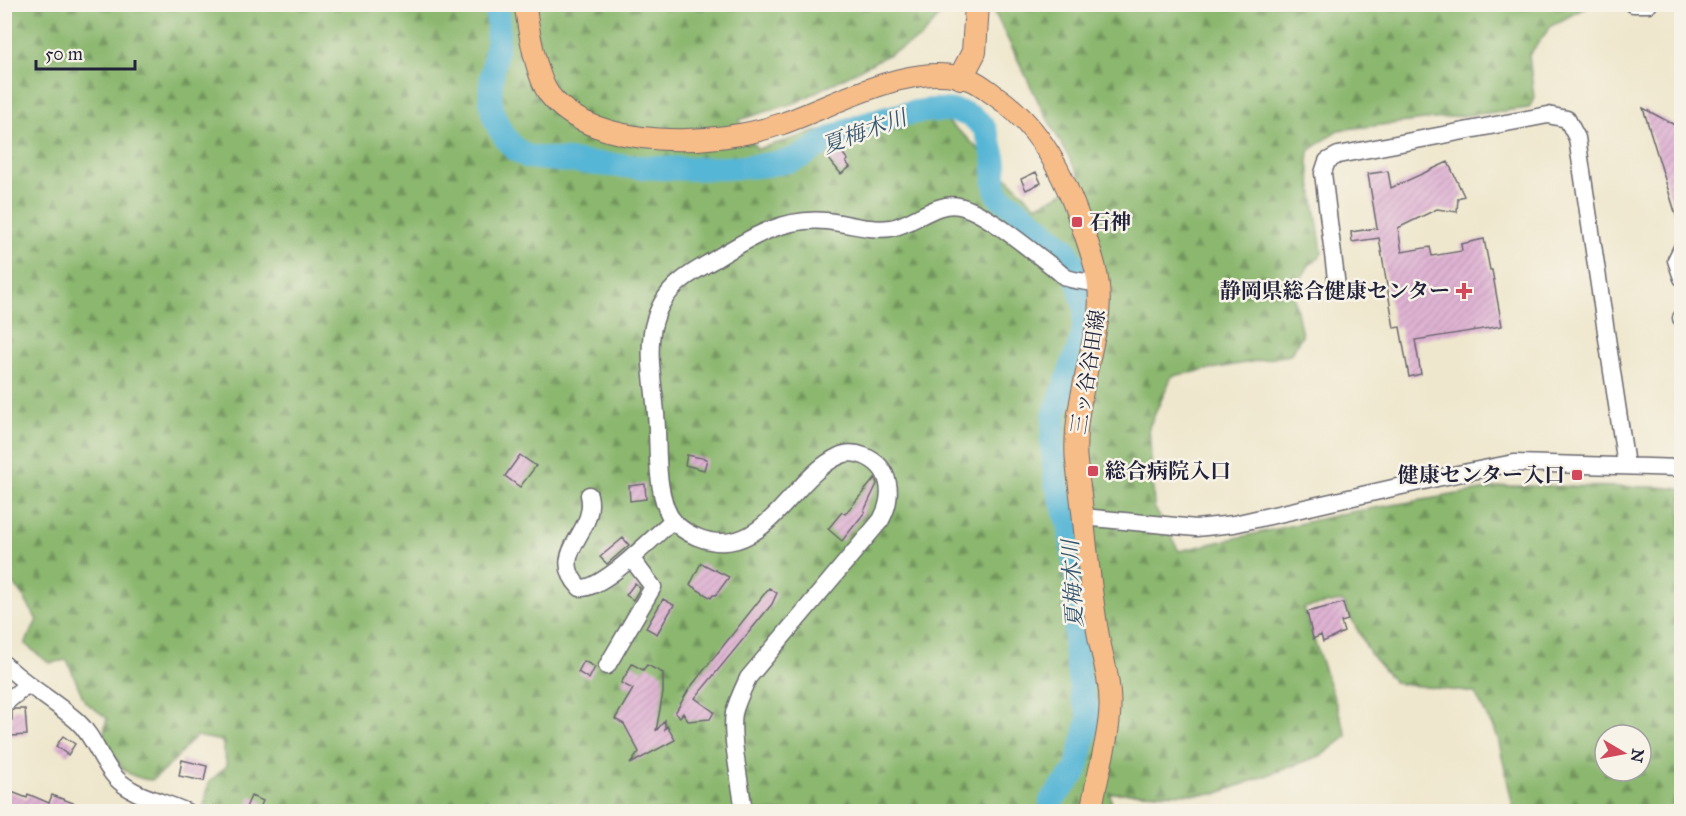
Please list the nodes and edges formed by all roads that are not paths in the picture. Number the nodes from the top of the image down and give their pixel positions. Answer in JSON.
{"nodes":[{"id":1,"x":525,"y":4,"type":"edge"},
{"id":2,"x":964,"y":4,"type":"edge"},
{"id":3,"x":977,"y":4,"type":"edge"},
{"id":4,"x":1633,"y":4,"type":"edge"},
{"id":5,"x":1648,"y":4,"type":"edge"},
{"id":6,"x":962,"y":77,"type":"junction"},
{"id":7,"x":1682,"y":248,"type":"edge"},
{"id":8,"x":1682,"y":278,"type":"edge"},
{"id":9,"x":1097,"y":283,"type":"junction"},
{"id":10,"x":1337,"y":287,"type":"dead end"},
{"id":11,"x":1626,"y":465,"type":"junction"},
{"id":12,"x":1682,"y":468,"type":"edge"},
{"id":13,"x":589,"y":495,"type":"dead end"},
{"id":14,"x":1083,"y":517,"type":"junction"},
{"id":15,"x":673,"y":520,"type":"junction"},
{"id":16,"x":631,"y":558,"type":"junction"},
{"id":17,"x":4,"y":664,"type":"edge"},
{"id":18,"x":606,"y":666,"type":"dead end"},
{"id":19,"x":28,"y":684,"type":"junction"},
{"id":20,"x":4,"y":704,"type":"edge"},
{"id":21,"x":187,"y":812,"type":"edge"},
{"id":22,"x":744,"y":812,"type":"edge"},
{"id":23,"x":1091,"y":812,"type":"edge"}],
"edges":[{"from":1,"to":6,"type":"main road","name":"三ッ谷谷田線"},
{"from":2,"to":6,"type":"highway"},
{"from":3,"to":6,"type":"highway"},
{"from":4,"to":5,"type":"street"},
{"from":6,"to":9,"type":"main road","name":"三ッ谷谷田線"},
{"from":7,"to":8,"type":"street"},
{"from":9,"to":14,"type":"main road","name":"三ッ谷谷田線"},
{"from":9,"to":15,"type":"street"},
{"from":10,"to":11,"type":"street"},
{"from":11,"to":12,"type":"street"},
{"from":11,"to":14,"type":"street"},
{"from":13,"to":16,"type":"street"},
{"from":14,"to":23,"type":"main road","name":"三ッ谷谷田線"},
{"from":15,"to":16,"type":"street"},
{"from":15,"to":22,"type":"street"},
{"from":16,"to":18,"type":"street"},
{"from":17,"to":19,"type":"street"},
{"from":19,"to":20,"type":"street"},
{"from":19,"to":21,"type":"street"}]}
